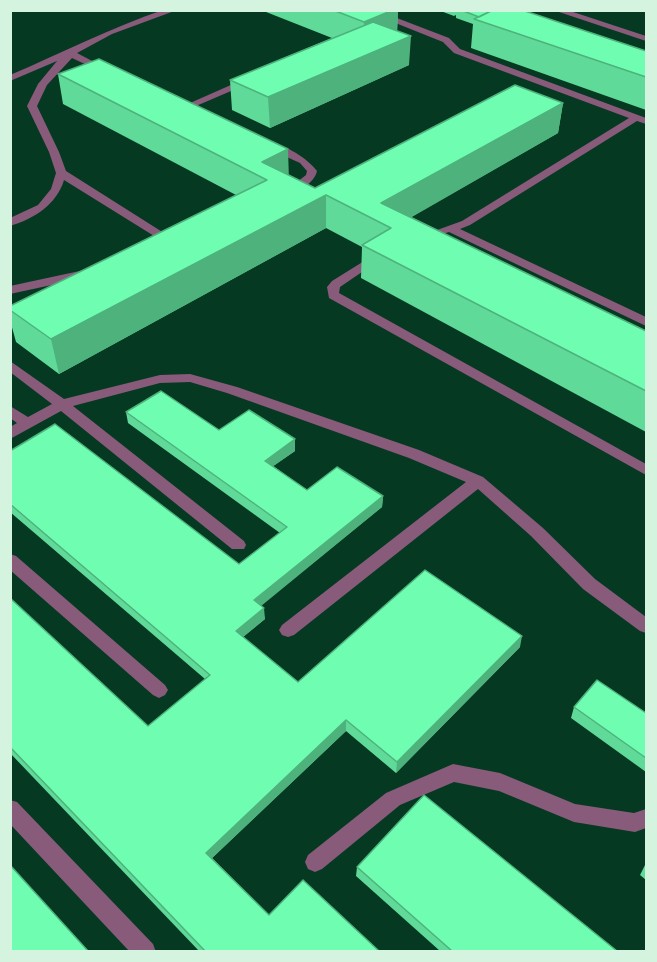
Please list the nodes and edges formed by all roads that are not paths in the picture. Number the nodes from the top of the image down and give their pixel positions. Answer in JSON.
{"nodes":[{"id":1,"x":173,"y":10,"type":"edge"},
{"id":2,"x":367,"y":10,"type":"edge"},
{"id":3,"x":557,"y":10,"type":"edge"},
{"id":4,"x":580,"y":10,"type":"edge"},
{"id":5,"x":570,"y":15,"type":"junction"},
{"id":6,"x":646,"y":39,"type":"edge"},
{"id":7,"x":69,"y":53,"type":"junction"},
{"id":8,"x":263,"y":74,"type":"edge"},
{"id":9,"x":10,"y":78,"type":"edge"},
{"id":10,"x":122,"y":78,"type":"edge"},
{"id":11,"x":175,"y":102,"type":"edge"},
{"id":12,"x":186,"y":107,"type":"junction"},
{"id":13,"x":196,"y":112,"type":"edge"},
{"id":14,"x":635,"y":118,"type":"junction"},
{"id":15,"x":646,"y":121,"type":"edge"},
{"id":16,"x":261,"y":141,"type":"edge"},
{"id":17,"x":61,"y":173,"type":"junction"},
{"id":18,"x":279,"y":201,"type":"edge"},
{"id":19,"x":10,"y":223,"type":"edge"},
{"id":20,"x":449,"y":228,"type":"junction"},
{"id":21,"x":171,"y":242,"type":"edge"},
{"id":22,"x":408,"y":242,"type":"edge"},
{"id":23,"x":379,"y":256,"type":"edge"},
{"id":24,"x":102,"y":270,"type":"edge"},
{"id":25,"x":10,"y":290,"type":"edge"},
{"id":26,"x":646,"y":322,"type":"edge"},
{"id":27,"x":10,"y":365,"type":"edge"},
{"id":28,"x":62,"y":404,"type":"junction"},
{"id":29,"x":10,"y":410,"type":"edge"},
{"id":30,"x":27,"y":424,"type":"junction"},
{"id":31,"x":10,"y":434,"type":"edge"},
{"id":32,"x":646,"y":470,"type":"edge"},
{"id":33,"x":478,"y":481,"type":"junction"},
{"id":34,"x":238,"y":545,"type":"dead end"},
{"id":35,"x":10,"y":560,"type":"edge"},
{"id":36,"x":646,"y":626,"type":"edge"},
{"id":37,"x":288,"y":630,"type":"dead end"},
{"id":38,"x":159,"y":690,"type":"dead end"},
{"id":39,"x":10,"y":809,"type":"edge"},
{"id":40,"x":646,"y":818,"type":"edge"},
{"id":41,"x":315,"y":862,"type":"dead end"},
{"id":42,"x":145,"y":951,"type":"edge"}],
"edges":[{"from":1,"to":7,"type":"street"},
{"from":2,"to":14,"type":"street"},
{"from":3,"to":5,"type":"street"},
{"from":4,"to":5,"type":"street"},
{"from":5,"to":6,"type":"street"},
{"from":7,"to":9,"type":"street"},
{"from":7,"to":10,"type":"street"},
{"from":7,"to":17,"type":"street"},
{"from":8,"to":12,"type":"street"},
{"from":11,"to":12,"type":"street"},
{"from":12,"to":13,"type":"street"},
{"from":14,"to":15,"type":"street"},
{"from":14,"to":20,"type":"street"},
{"from":16,"to":18,"type":"street"},
{"from":17,"to":19,"type":"street"},
{"from":17,"to":21,"type":"street"},
{"from":20,"to":22,"type":"street"},
{"from":20,"to":26,"type":"street"},
{"from":23,"to":32,"type":"street"},
{"from":24,"to":25,"type":"street"},
{"from":27,"to":28,"type":"street"},
{"from":28,"to":30,"type":"street"},
{"from":28,"to":33,"type":"street"},
{"from":28,"to":34,"type":"street"},
{"from":29,"to":30,"type":"street"},
{"from":30,"to":31,"type":"street"},
{"from":33,"to":36,"type":"street"},
{"from":33,"to":37,"type":"street"},
{"from":35,"to":38,"type":"street"},
{"from":39,"to":42,"type":"street"},
{"from":40,"to":41,"type":"street"}]}
